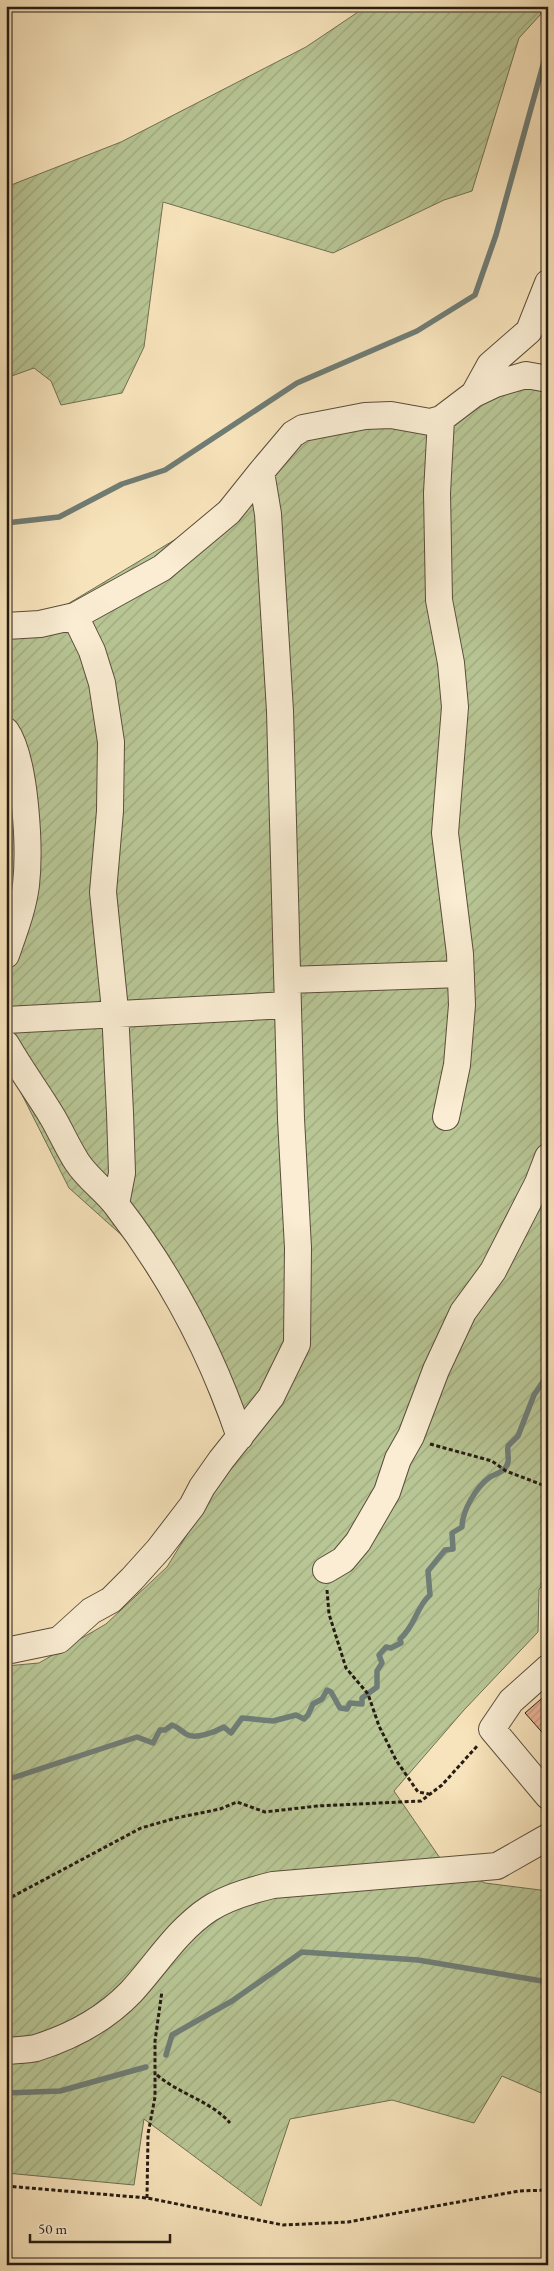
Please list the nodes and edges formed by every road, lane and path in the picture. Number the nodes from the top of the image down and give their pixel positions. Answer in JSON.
{"nodes":[{"id":1,"x":548,"y":283,"type":"edge"},
{"id":2,"x":540,"y":380,"type":"edge"},
{"id":3,"x":474,"y":394,"type":"junction"},
{"id":4,"x":441,"y":419,"type":"junction"},
{"id":5,"x":261,"y":472,"type":"junction"},
{"id":6,"x":75,"y":616,"type":"junction"},
{"id":7,"x":6,"y":626,"type":"edge"},
{"id":8,"x":6,"y":731,"type":"edge"},
{"id":9,"x":6,"y":955,"type":"edge"},
{"id":10,"x":461,"y":974,"type":"junction"},
{"id":11,"x":288,"y":992,"type":"junction"},
{"id":12,"x":114,"y":1013,"type":"junction"},
{"id":13,"x":6,"y":1020,"type":"edge"},
{"id":14,"x":6,"y":1044,"type":"edge"},
{"id":15,"x":446,"y":1116,"type":"dead end"},
{"id":16,"x":548,"y":1157,"type":"edge"},
{"id":17,"x":116,"y":1204,"type":"junction"},
{"id":18,"x":411,"y":1436,"type":"junction"},
{"id":19,"x":240,"y":1437,"type":"junction"},
{"id":20,"x":548,"y":1487,"type":"edge"},
{"id":21,"x":326,"y":1570,"type":"joint"},
{"id":22,"x":6,"y":1651,"type":"edge"},
{"id":23,"x":548,"y":1668,"type":"edge"},
{"id":24,"x":492,"y":1729,"type":"junction"},
{"id":25,"x":430,"y":1794,"type":"junction"},
{"id":26,"x":548,"y":1796,"type":"edge"},
{"id":27,"x":548,"y":1837,"type":"edge"},
{"id":28,"x":6,"y":1900,"type":"edge"},
{"id":29,"x":162,"y":1988,"type":"dead end"},
{"id":30,"x":6,"y":2051,"type":"edge"},
{"id":31,"x":156,"y":2075,"type":"junction"},
{"id":32,"x":230,"y":2122,"type":"dead end"},
{"id":33,"x":6,"y":2186,"type":"edge"},
{"id":34,"x":548,"y":2190,"type":"edge"},
{"id":35,"x":147,"y":2198,"type":"junction"}],
"edges":[{"from":1,"to":3,"type":"lane"},
{"from":2,"to":3,"type":"lane"},
{"from":3,"to":4,"type":"lane"},
{"from":4,"to":5,"type":"lane"},
{"from":4,"to":10,"type":"lane"},
{"from":5,"to":6,"type":"lane"},
{"from":5,"to":11,"type":"lane"},
{"from":6,"to":7,"type":"lane"},
{"from":6,"to":12,"type":"lane"},
{"from":8,"to":9,"type":"lane"},
{"from":10,"to":11,"type":"lane"},
{"from":10,"to":15,"type":"lane"},
{"from":11,"to":12,"type":"lane"},
{"from":11,"to":19,"type":"lane"},
{"from":12,"to":13,"type":"lane"},
{"from":12,"to":17,"type":"lane"},
{"from":14,"to":17,"type":"lane"},
{"from":16,"to":18,"type":"lane"},
{"from":17,"to":19,"type":"lane"},
{"from":18,"to":20,"type":"path"},
{"from":18,"to":21,"type":"lane"},
{"from":19,"to":22,"type":"lane"},
{"from":21,"to":25,"type":"path"},
{"from":23,"to":24,"type":"lane"},
{"from":24,"to":25,"type":"path"},
{"from":24,"to":26,"type":"lane"},
{"from":25,"to":28,"type":"path"},
{"from":27,"to":30,"type":"lane"},
{"from":29,"to":31,"type":"path"},
{"from":31,"to":32,"type":"path"},
{"from":31,"to":35,"type":"path"},
{"from":33,"to":35,"type":"path"},
{"from":34,"to":35,"type":"path"}]}
